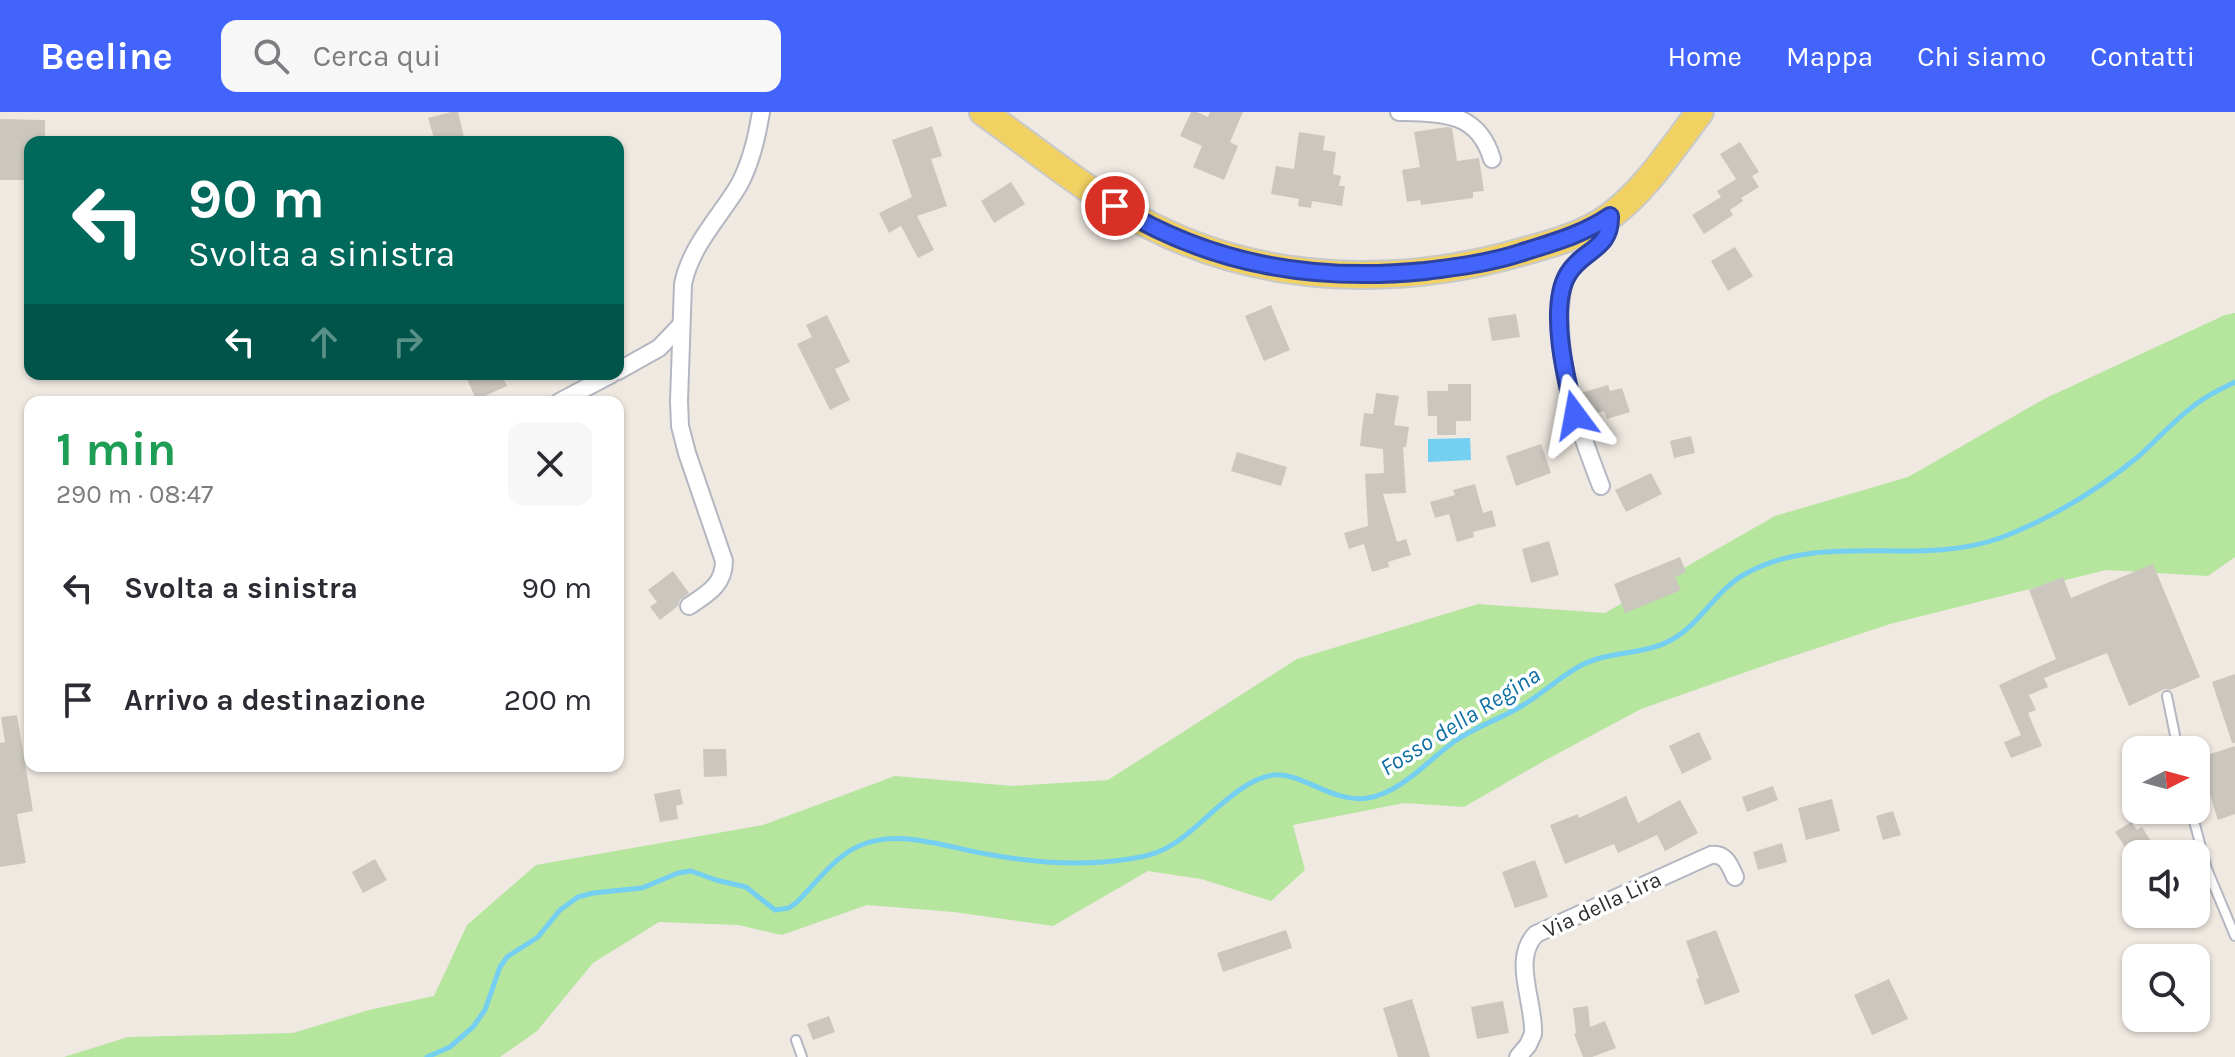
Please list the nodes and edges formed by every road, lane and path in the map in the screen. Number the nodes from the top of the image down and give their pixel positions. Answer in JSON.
{"nodes":[{"id":1,"x":761,"y":112,"type":"edge"},
{"id":2,"x":983,"y":112,"type":"edge"},
{"id":3,"x":1399,"y":112,"type":"edge"},
{"id":4,"x":1700,"y":112,"type":"edge"},
{"id":5,"x":1492,"y":159,"type":"dead end"},
{"id":6,"x":1610,"y":216,"type":"junction"},
{"id":7,"x":681,"y":325,"type":"junction"},
{"id":8,"x":624,"y":368,"type":"edge"},
{"id":9,"x":601,"y":380,"type":"edge"},
{"id":10,"x":570,"y":396,"type":"edge"},
{"id":11,"x":1601,"y":486,"type":"dead end"},
{"id":12,"x":689,"y":606,"type":"dead end"},
{"id":13,"x":2167,"y":696,"type":"dead end"},
{"id":14,"x":2175,"y":736,"type":"edge"},
{"id":15,"x":2195,"y":824,"type":"edge"},
{"id":16,"x":1735,"y":877,"type":"dead end"},
{"id":17,"x":2235,"y":936,"type":"edge"},
{"id":18,"x":796,"y":1040,"type":"dead end"},
{"id":19,"x":802,"y":1057,"type":"edge"},
{"id":20,"x":1518,"y":1057,"type":"edge"}],
"edges":[{"from":1,"to":7,"type":"street"},
{"from":2,"to":6,"type":"main road"},
{"from":3,"to":5,"type":"street"},
{"from":4,"to":6,"type":"main road"},
{"from":6,"to":11,"type":"street"},
{"from":7,"to":8,"type":"street"},
{"from":7,"to":12,"type":"street"},
{"from":9,"to":10,"type":"street"},
{"from":13,"to":14,"type":"lane"},
{"from":15,"to":17,"type":"lane"},
{"from":16,"to":20,"type":"street","name":"Via della Lira"},
{"from":18,"to":19,"type":"lane"}]}
